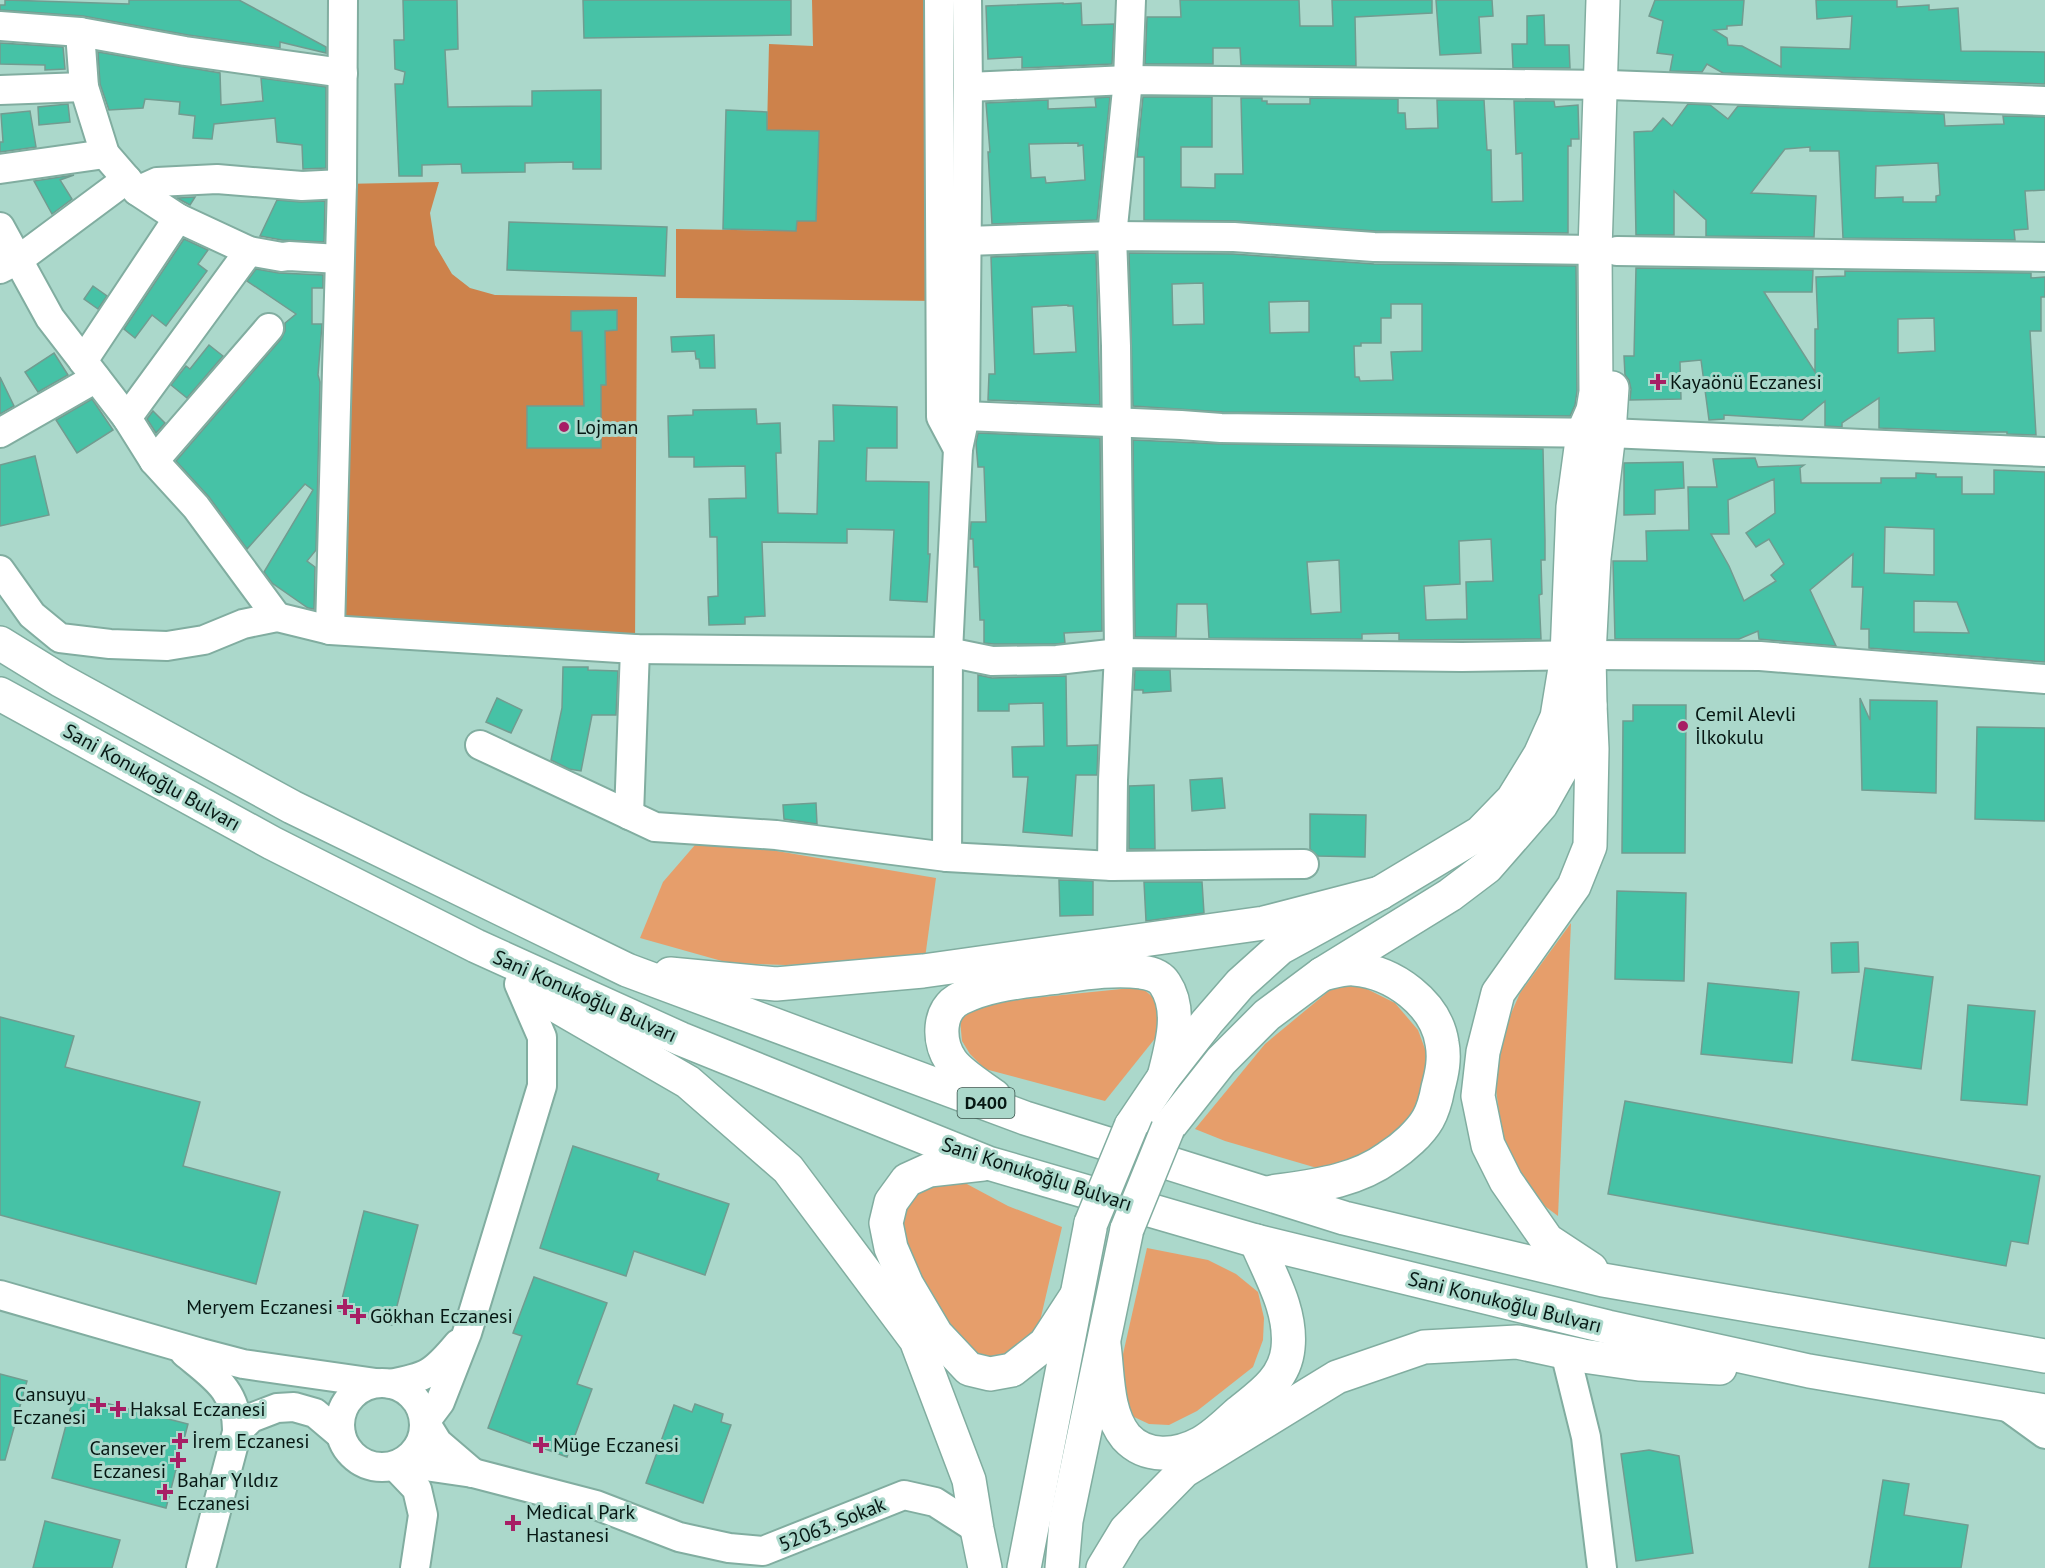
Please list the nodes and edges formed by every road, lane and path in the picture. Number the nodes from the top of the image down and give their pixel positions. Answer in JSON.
{"nodes":[{"id":1,"x":343,"y":0,"type":"edge"},
{"id":2,"x":939,"y":0,"type":"edge"},
{"id":3,"x":967,"y":0,"type":"edge"},
{"id":4,"x":1131,"y":0,"type":"edge"},
{"id":5,"x":1604,"y":0,"type":"edge"},
{"id":6,"x":1624,"y":0,"type":"edge"},
{"id":7,"x":0,"y":26,"type":"edge"},
{"id":8,"x":80,"y":32,"type":"junction"},
{"id":9,"x":343,"y":73,"type":"junction"},
{"id":10,"x":1128,"y":80,"type":"junction"},
{"id":11,"x":1609,"y":86,"type":"junction"},
{"id":12,"x":84,"y":87,"type":"junction"},
{"id":13,"x":968,"y":87,"type":"junction"},
{"id":14,"x":0,"y":90,"type":"edge"},
{"id":15,"x":2045,"y":101,"type":"edge"},
{"id":16,"x":105,"y":154,"type":"junction"},
{"id":17,"x":0,"y":169,"type":"edge"},
{"id":18,"x":342,"y":184,"type":"junction"},
{"id":19,"x":132,"y":185,"type":"junction"},
{"id":20,"x":178,"y":218,"type":"junction"},
{"id":21,"x":0,"y":227,"type":"edge"},
{"id":22,"x":1112,"y":236,"type":"junction"},
{"id":23,"x":967,"y":241,"type":"junction"},
{"id":24,"x":249,"y":251,"type":"junction"},
{"id":25,"x":1606,"y":251,"type":"junction"},
{"id":26,"x":2045,"y":257,"type":"edge"},
{"id":27,"x":339,"y":259,"type":"junction"},
{"id":28,"x":9,"y":265,"type":"edge"},
{"id":29,"x":269,"y":328,"type":"dead end"},
{"id":30,"x":89,"y":369,"type":"junction"},
{"id":31,"x":964,"y":416,"type":"junction"},
{"id":32,"x":127,"y":418,"type":"junction"},
{"id":33,"x":1116,"y":423,"type":"junction"},
{"id":34,"x":0,"y":433,"type":"edge"},
{"id":35,"x":1596,"y":433,"type":"junction"},
{"id":36,"x":958,"y":449,"type":"junction"},
{"id":37,"x":2045,"y":452,"type":"edge"},
{"id":38,"x":154,"y":461,"type":"junction"},
{"id":39,"x":0,"y":570,"type":"edge"},
{"id":40,"x":277,"y":617,"type":"junction"},
{"id":41,"x":330,"y":630,"type":"junction"},
{"id":42,"x":0,"y":643,"type":"edge"},
{"id":43,"x":635,"y":649,"type":"junction"},
{"id":44,"x":948,"y":652,"type":"junction"},
{"id":45,"x":1119,"y":653,"type":"junction"},
{"id":46,"x":1578,"y":655,"type":"junction"},
{"id":47,"x":2045,"y":679,"type":"edge"},
{"id":48,"x":0,"y":694,"type":"edge"},
{"id":49,"x":1590,"y":705,"type":"junction"},
{"id":50,"x":480,"y":745,"type":"dead end"},
{"id":51,"x":629,"y":815,"type":"junction"},
{"id":52,"x":947,"y":857,"type":"junction"},
{"id":53,"x":1304,"y":864,"type":"dead end"},
{"id":54,"x":1112,"y":866,"type":"junction"},
{"id":55,"x":1380,"y":893,"type":"junction"},
{"id":56,"x":476,"y":946,"type":"junction"},
{"id":57,"x":627,"y":970,"type":"junction"},
{"id":58,"x":1322,"y":974,"type":"junction"},
{"id":59,"x":519,"y":984,"type":"junction"},
{"id":60,"x":1164,"y":1077,"type":"junction"},
{"id":61,"x":1025,"y":1118,"type":"junction"},
{"id":62,"x":988,"y":1163,"type":"junction"},
{"id":63,"x":1265,"y":1193,"type":"junction"},
{"id":64,"x":1256,"y":1241,"type":"junction"},
{"id":65,"x":1610,"y":1281,"type":"junction"},
{"id":66,"x":0,"y":1295,"type":"edge"},
{"id":67,"x":1075,"y":1298,"type":"junction"},
{"id":68,"x":466,"y":1333,"type":"junction"},
{"id":69,"x":1104,"y":1345,"type":"junction"},
{"id":70,"x":178,"y":1347,"type":"junction"},
{"id":71,"x":1565,"y":1352,"type":"junction"},
{"id":72,"x":2045,"y":1356,"type":"edge"},
{"id":73,"x":1809,"y":1371,"type":"junction"},
{"id":74,"x":383,"y":1383,"type":"junction"},
{"id":75,"x":2005,"y":1405,"type":"junction"},
{"id":76,"x":2045,"y":1412,"type":"edge"},
{"id":77,"x":425,"y":1422,"type":"junction"},
{"id":78,"x":237,"y":1432,"type":"junction"},
{"id":79,"x":2045,"y":1434,"type":"edge"},
{"id":80,"x":340,"y":1435,"type":"junction"},
{"id":81,"x":396,"y":1466,"type":"junction"},
{"id":82,"x":473,"y":1473,"type":"junction"},
{"id":83,"x":977,"y":1529,"type":"junction"},
{"id":84,"x":763,"y":1559,"type":"edge"},
{"id":85,"x":201,"y":1568,"type":"edge"},
{"id":86,"x":415,"y":1568,"type":"edge"},
{"id":87,"x":985,"y":1568,"type":"edge"},
{"id":88,"x":1024,"y":1568,"type":"edge"},
{"id":89,"x":1062,"y":1568,"type":"edge"},
{"id":90,"x":1103,"y":1568,"type":"edge"},
{"id":91,"x":1602,"y":1568,"type":"edge"}],
"edges":[{"from":1,"to":9,"type":"street"},
{"from":2,"to":36,"type":"street"},
{"from":3,"to":13,"type":"street"},
{"from":4,"to":10,"type":"street"},
{"from":5,"to":11,"type":"main road"},
{"from":6,"to":11,"type":"main road"},
{"from":7,"to":8,"type":"street"},
{"from":8,"to":9,"type":"street"},
{"from":8,"to":12,"type":"street"},
{"from":9,"to":18,"type":"street"},
{"from":10,"to":11,"type":"street"},
{"from":10,"to":13,"type":"street"},
{"from":10,"to":22,"type":"street"},
{"from":11,"to":15,"type":"street"},
{"from":11,"to":25,"type":"main road"},
{"from":12,"to":14,"type":"street"},
{"from":12,"to":16,"type":"street"},
{"from":13,"to":23,"type":"street"},
{"from":16,"to":17,"type":"street"},
{"from":16,"to":19,"type":"street"},
{"from":18,"to":19,"type":"street"},
{"from":18,"to":27,"type":"street"},
{"from":19,"to":20,"type":"street"},
{"from":19,"to":28,"type":"street"},
{"from":20,"to":24,"type":"street"},
{"from":20,"to":30,"type":"street"},
{"from":21,"to":28,"type":"street"},
{"from":22,"to":23,"type":"street"},
{"from":22,"to":25,"type":"street"},
{"from":22,"to":33,"type":"street"},
{"from":23,"to":31,"type":"street"},
{"from":24,"to":27,"type":"street"},
{"from":24,"to":32,"type":"street"},
{"from":25,"to":26,"type":"street"},
{"from":25,"to":35,"type":"main road"},
{"from":27,"to":41,"type":"street"},
{"from":28,"to":30,"type":"street"},
{"from":29,"to":38,"type":"street"},
{"from":30,"to":32,"type":"street"},
{"from":30,"to":34,"type":"street"},
{"from":31,"to":33,"type":"street"},
{"from":31,"to":36,"type":"street"},
{"from":32,"to":38,"type":"street"},
{"from":33,"to":35,"type":"street"},
{"from":33,"to":45,"type":"street"},
{"from":35,"to":37,"type":"street"},
{"from":35,"to":46,"type":"main road"},
{"from":36,"to":44,"type":"street"},
{"from":38,"to":40,"type":"street"},
{"from":39,"to":40,"type":"street"},
{"from":40,"to":41,"type":"street"},
{"from":41,"to":43,"type":"street"},
{"from":42,"to":57,"type":"main road","name":"Sani Konukoğlu Bulvarı","number":"D400"},
{"from":43,"to":44,"type":"street"},
{"from":43,"to":51,"type":"street"},
{"from":44,"to":45,"type":"street"},
{"from":44,"to":52,"type":"street"},
{"from":45,"to":46,"type":"street"},
{"from":45,"to":54,"type":"street"},
{"from":46,"to":47,"type":"street"},
{"from":46,"to":49,"type":"main road"},
{"from":46,"to":55,"type":"main road"},
{"from":48,"to":56,"type":"main road","name":"Sani Konukoğlu Bulvarı"},
{"from":49,"to":58,"type":"main road"},
{"from":49,"to":65,"type":"main road"},
{"from":50,"to":51,"type":"street"},
{"from":51,"to":52,"type":"street"},
{"from":52,"to":54,"type":"street"},
{"from":53,"to":54,"type":"street"},
{"from":55,"to":57,"type":"main road"},
{"from":55,"to":60,"type":"main road"},
{"from":56,"to":59,"type":"main road"},
{"from":56,"to":62,"type":"main road","name":"Sani Konukoğlu Bulvarı"},
{"from":57,"to":61,"type":"main road","name":"Sani Konukoğlu Bulvarı","number":"D400"},
{"from":58,"to":63,"type":"main road"},
{"from":58,"to":69,"type":"main road","bridge":true},
{"from":59,"to":68,"type":"street"},
{"from":59,"to":83,"type":"main road"},
{"from":60,"to":61,"type":"main road"},
{"from":60,"to":67,"type":"main road","bridge":true},
{"from":61,"to":63,"type":"main road","name":"Sani Konukoğlu Bulvarı","number":"D400"},
{"from":62,"to":64,"type":"main road","name":"Sani Konukoğlu Bulvarı"},
{"from":62,"to":67,"type":"main road"},
{"from":63,"to":65,"type":"main road","name":"Sani Konukoğlu Bulvarı","number":"D400"},
{"from":64,"to":69,"type":"main road"},
{"from":64,"to":73,"type":"main road","name":"Sani Konukoğlu Bulvarı"},
{"from":65,"to":72,"type":"main road","name":"Sani Konukoğlu Bulvarı","number":"D400"},
{"from":66,"to":70,"type":"street"},
{"from":67,"to":88,"type":"main road"},
{"from":68,"to":74,"type":"street"},
{"from":68,"to":77,"type":"street"},
{"from":69,"to":89,"type":"main road"},
{"from":70,"to":74,"type":"street"},
{"from":70,"to":78,"type":"street"},
{"from":71,"to":73,"type":"main road"},
{"from":71,"to":90,"type":"main road"},
{"from":71,"to":91,"type":"street"},
{"from":73,"to":75,"type":"main road","name":"Sani Konukoğlu Bulvarı"},
{"from":74,"to":77,"type":"street"},
{"from":74,"to":80,"type":"street"},
{"from":75,"to":76,"type":"main road","name":"Sani Konukoğlu Bulvarı"},
{"from":75,"to":79,"type":"street"},
{"from":77,"to":81,"type":"street"},
{"from":77,"to":82,"type":"street"},
{"from":78,"to":80,"type":"street"},
{"from":78,"to":85,"type":"street"},
{"from":80,"to":81,"type":"street"},
{"from":81,"to":82,"type":"street","name":"52063. Sokak"},
{"from":81,"to":86,"type":"street"},
{"from":82,"to":84,"type":"street","name":"52063. Sokak"},
{"from":83,"to":84,"type":"street","name":"52063. Sokak"},
{"from":83,"to":87,"type":"main road"}]}
